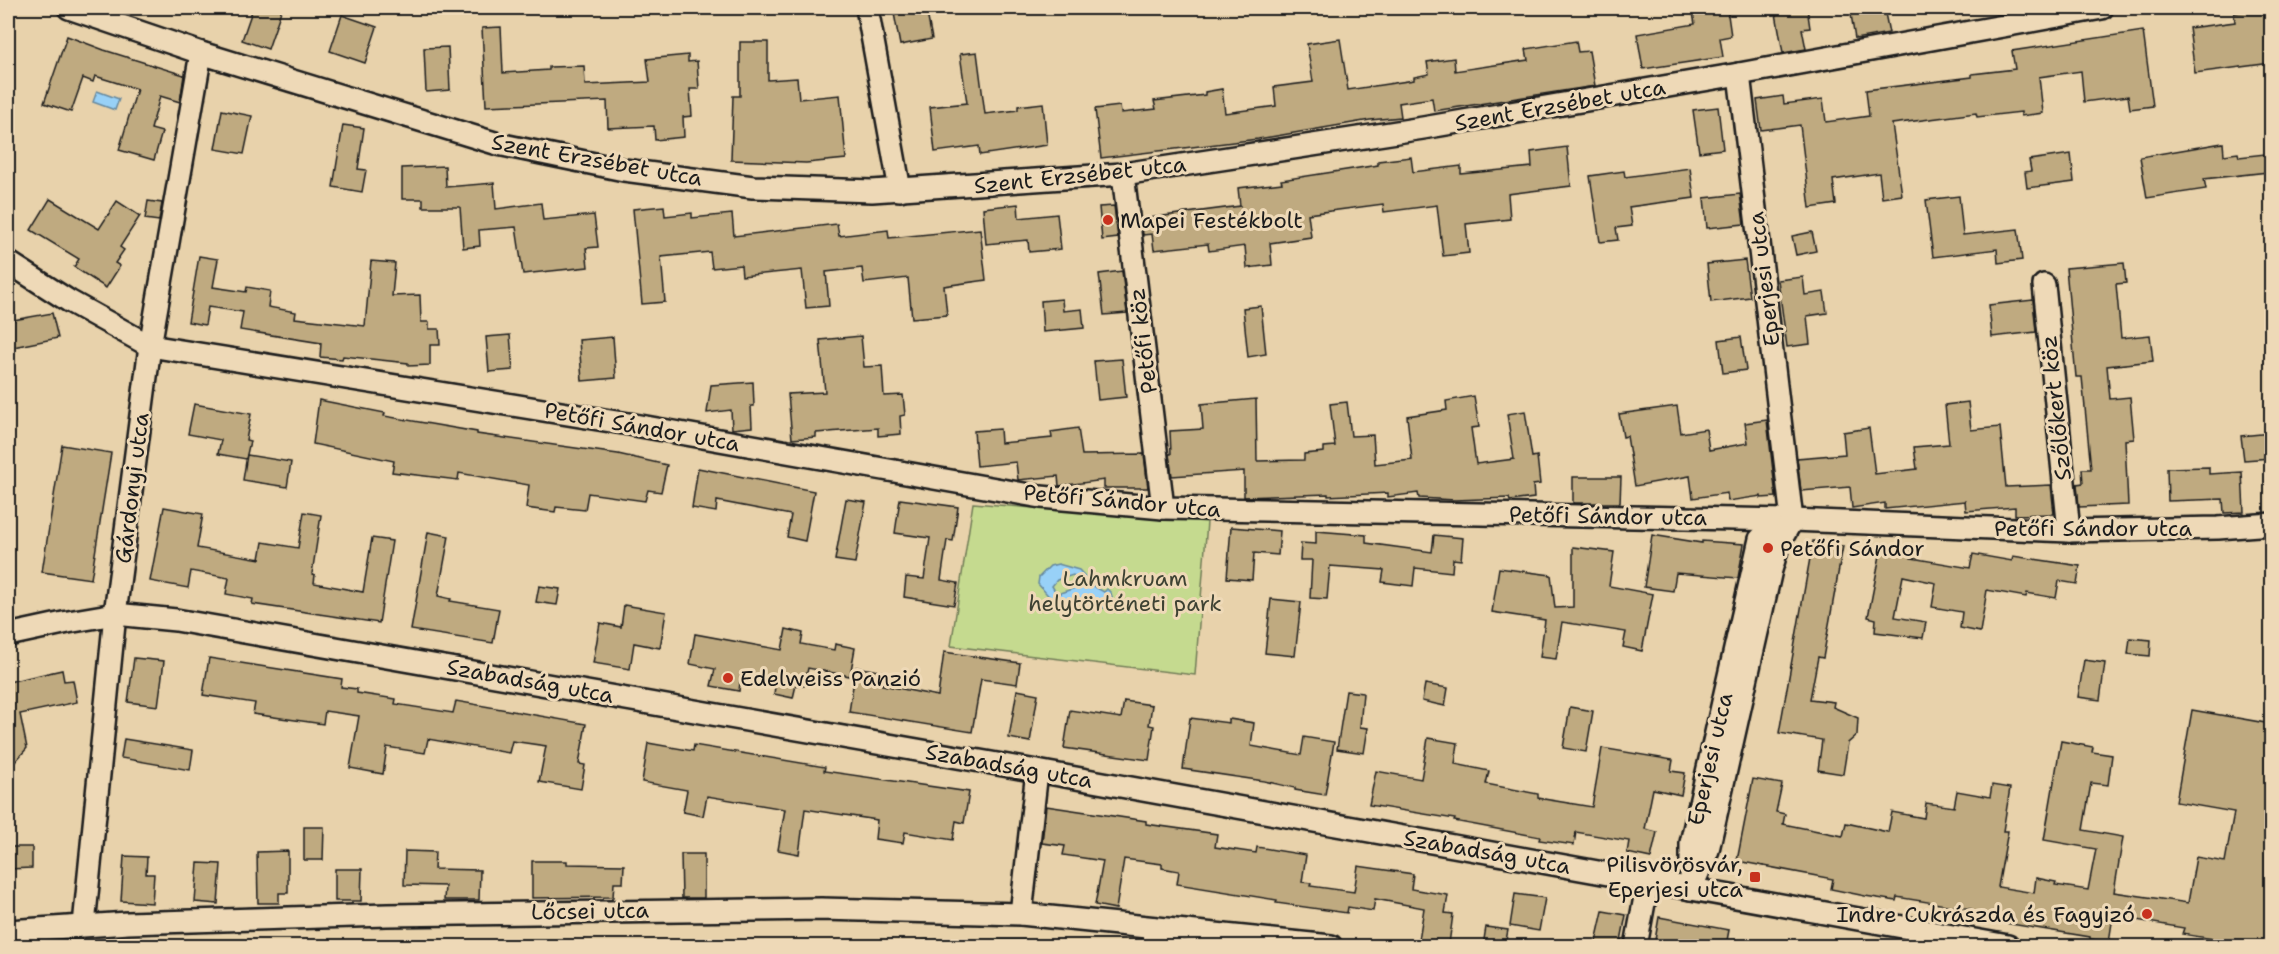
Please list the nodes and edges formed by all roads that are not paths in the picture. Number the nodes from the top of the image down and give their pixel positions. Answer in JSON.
{"nodes":[{"id":1,"x":69,"y":8,"type":"edge"},
{"id":2,"x":867,"y":8,"type":"edge"},
{"id":3,"x":2102,"y":8,"type":"edge"},
{"id":4,"x":201,"y":53,"type":"junction"},
{"id":5,"x":1739,"y":74,"type":"junction"},
{"id":6,"x":1123,"y":174,"type":"junction"},
{"id":7,"x":900,"y":190,"type":"junction"},
{"id":8,"x":8,"y":262,"type":"edge"},
{"id":9,"x":2044,"y":285,"type":"dead end"},
{"id":10,"x":150,"y":346,"type":"junction"},
{"id":11,"x":1163,"y":508,"type":"junction"},
{"id":12,"x":1792,"y":520,"type":"junction"},
{"id":13,"x":2271,"y":524,"type":"edge"},
{"id":14,"x":2069,"y":531,"type":"junction"},
{"id":15,"x":116,"y":614,"type":"junction"},
{"id":16,"x":8,"y":635,"type":"edge"},
{"id":17,"x":1037,"y":771,"type":"junction"},
{"id":18,"x":1648,"y":881,"type":"junction"},
{"id":19,"x":1691,"y":889,"type":"junction"},
{"id":20,"x":1021,"y":914,"type":"junction"},
{"id":21,"x":84,"y":926,"type":"junction"},
{"id":22,"x":8,"y":931,"type":"edge"},
{"id":23,"x":1154,"y":937,"type":"edge"},
{"id":24,"x":1331,"y":946,"type":"edge"},
{"id":25,"x":1636,"y":946,"type":"edge"},
{"id":26,"x":2008,"y":946,"type":"edge"}],
"edges":[{"from":1,"to":4,"type":"street","name":"Szent Erzsébet utca"},
{"from":2,"to":7,"type":"street"},
{"from":3,"to":5,"type":"street","name":"Szent Erzsébet utca"},
{"from":4,"to":7,"type":"street","name":"Szent Erzsébet utca"},
{"from":4,"to":10,"type":"street","name":"Gárdonyi utca"},
{"from":5,"to":6,"type":"street","name":"Szent Erzsébet utca"},
{"from":5,"to":12,"type":"street","name":"Eperjesi utca"},
{"from":6,"to":7,"type":"street","name":"Szent Erzsébet utca"},
{"from":6,"to":11,"type":"street","name":"Petőfi köz"},
{"from":8,"to":10,"type":"street","name":"Petőfi Sándor utca"},
{"from":9,"to":14,"type":"street","name":"Szőlőkert köz"},
{"from":10,"to":11,"type":"street","name":"Petőfi Sándor utca"},
{"from":10,"to":15,"type":"street","name":"Gárdonyi utca"},
{"from":11,"to":12,"type":"street","name":"Petőfi Sándor utca"},
{"from":12,"to":14,"type":"street","name":"Petőfi Sándor utca"},
{"from":12,"to":19,"type":"street","name":"Eperjesi utca"},
{"from":13,"to":14,"type":"street","name":"Petőfi Sándor utca"},
{"from":15,"to":16,"type":"street","name":"Szabadság utca"},
{"from":15,"to":17,"type":"street","name":"Szabadság utca"},
{"from":15,"to":21,"type":"street","name":"Gárdonyi utca"},
{"from":17,"to":18,"type":"street","name":"Szabadság utca"},
{"from":17,"to":20,"type":"street"},
{"from":18,"to":19,"type":"street","name":"Szabadság utca"},
{"from":18,"to":25,"type":"street"},
{"from":19,"to":26,"type":"street","name":"Szabadság utca"},
{"from":20,"to":21,"type":"street","name":"Lőcsei utca"},
{"from":20,"to":23,"type":"street","name":"Lőcsei utca"},
{"from":21,"to":22,"type":"street","name":"Lőcsei utca"},
{"from":23,"to":24,"type":"street","name":"Lőcsei utca"}]}
